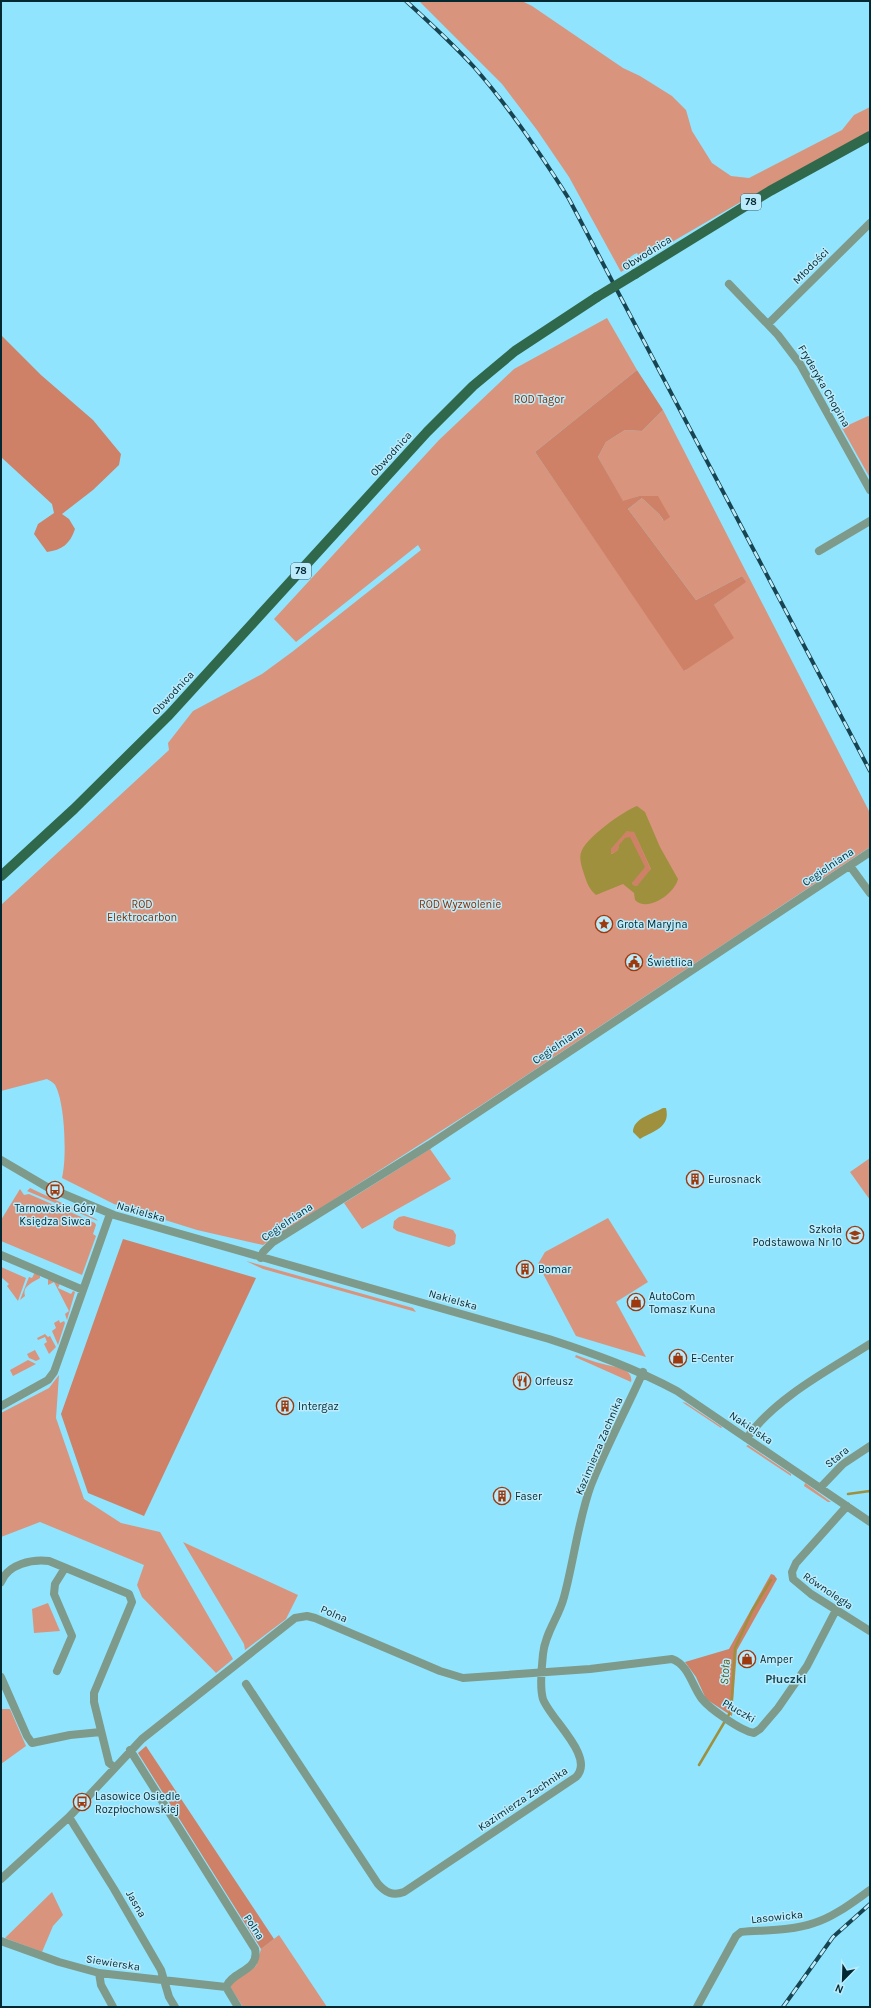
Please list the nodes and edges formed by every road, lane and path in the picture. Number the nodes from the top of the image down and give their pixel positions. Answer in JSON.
{"nodes":[{"id":1,"x":870,"y":136,"type":"edge"},
{"id":2,"x":870,"y":223,"type":"edge"},
{"id":3,"x":729,"y":284,"type":"dead end"},
{"id":4,"x":768,"y":324,"type":"junction"},
{"id":5,"x":870,"y":490,"type":"edge"},
{"id":6,"x":870,"y":521,"type":"edge"},
{"id":7,"x":819,"y":551,"type":"dead end"},
{"id":8,"x":870,"y":852,"type":"edge"},
{"id":9,"x":850,"y":866,"type":"junction"},
{"id":10,"x":1,"y":876,"type":"edge"},
{"id":11,"x":870,"y":893,"type":"edge"},
{"id":12,"x":1,"y":1160,"type":"edge"},
{"id":13,"x":110,"y":1214,"type":"junction"},
{"id":14,"x":1,"y":1255,"type":"edge"},
{"id":15,"x":261,"y":1258,"type":"junction"},
{"id":16,"x":83,"y":1290,"type":"junction"},
{"id":17,"x":870,"y":1344,"type":"edge"},
{"id":18,"x":643,"y":1372,"type":"junction"},
{"id":19,"x":1,"y":1406,"type":"edge"},
{"id":20,"x":747,"y":1438,"type":"junction"},
{"id":21,"x":870,"y":1446,"type":"edge"},
{"id":22,"x":820,"y":1488,"type":"junction"},
{"id":23,"x":847,"y":1506,"type":"junction"},
{"id":24,"x":870,"y":1522,"type":"edge"},
{"id":25,"x":66,"y":1568,"type":"junction"},
{"id":26,"x":1,"y":1582,"type":"edge"},
{"id":27,"x":836,"y":1610,"type":"junction"},
{"id":28,"x":867,"y":1629,"type":"edge"},
{"id":29,"x":57,"y":1671,"type":"dead end"},
{"id":30,"x":543,"y":1672,"type":"junction"},
{"id":31,"x":1,"y":1677,"type":"edge"},
{"id":32,"x":246,"y":1684,"type":"dead end"},
{"id":33,"x":101,"y":1732,"type":"junction"},
{"id":34,"x":130,"y":1750,"type":"junction"},
{"id":35,"x":114,"y":1767,"type":"junction"},
{"id":36,"x":69,"y":1817,"type":"junction"},
{"id":37,"x":1,"y":1879,"type":"edge"},
{"id":38,"x":870,"y":1890,"type":"edge"},
{"id":39,"x":2,"y":1943,"type":"edge"},
{"id":40,"x":99,"y":1973,"type":"junction"},
{"id":41,"x":164,"y":1981,"type":"junction"},
{"id":42,"x":226,"y":1987,"type":"junction"},
{"id":43,"x":113,"y":2007,"type":"edge"},
{"id":44,"x":175,"y":2007,"type":"edge"},
{"id":45,"x":238,"y":2007,"type":"edge"},
{"id":46,"x":697,"y":2007,"type":"edge"}],
"edges":[{"from":1,"to":10,"type":"main road","name":"Obwodnica","number":"78","bridge":true},
{"from":2,"to":4,"type":"street","name":"Młodości"},
{"from":3,"to":4,"type":"street","name":"Fryderyka Chopina"},
{"from":4,"to":5,"type":"street","name":"Fryderyka Chopina"},
{"from":6,"to":7,"type":"street"},
{"from":8,"to":9,"type":"street","name":"Cegielniana"},
{"from":9,"to":11,"type":"street"},
{"from":9,"to":15,"type":"street","name":"Cegielniana"},
{"from":12,"to":13,"type":"street","name":"Nakielska"},
{"from":13,"to":15,"type":"street","name":"Nakielska"},
{"from":13,"to":16,"type":"street"},
{"from":14,"to":16,"type":"street"},
{"from":15,"to":18,"type":"street","name":"Nakielska"},
{"from":16,"to":19,"type":"street"},
{"from":17,"to":20,"type":"street"},
{"from":18,"to":20,"type":"street","name":"Nakielska"},
{"from":18,"to":30,"type":"street","name":"Kazimierza Zachnika"},
{"from":20,"to":22,"type":"street","name":"Nakielska"},
{"from":21,"to":22,"type":"street","name":"Stara"},
{"from":22,"to":23,"type":"street","name":"Nakielska"},
{"from":23,"to":24,"type":"street","name":"Nakielska"},
{"from":23,"to":27,"type":"street","name":"Równoległa"},
{"from":25,"to":26,"type":"street"},
{"from":25,"to":29,"type":"street"},
{"from":25,"to":33,"type":"street"},
{"from":27,"to":28,"type":"street","name":"Równoległa"},
{"from":27,"to":30,"type":"street","name":"Płuczki"},
{"from":30,"to":32,"type":"street","name":"Kazimierza Zachnika"},
{"from":30,"to":34,"type":"street","name":"Polna"},
{"from":31,"to":33,"type":"street"},
{"from":33,"to":35,"type":"street"},
{"from":34,"to":35,"type":"street","name":"Polna"},
{"from":34,"to":42,"type":"street","name":"Polna"},
{"from":35,"to":36,"type":"street","name":"Polna"},
{"from":36,"to":37,"type":"street","name":"Polna"},
{"from":36,"to":41,"type":"street","name":"Jasna"},
{"from":38,"to":46,"type":"street","name":"Lasowicka"},
{"from":39,"to":40,"type":"street","name":"Siewierska"},
{"from":40,"to":41,"type":"street","name":"Siewierska"},
{"from":40,"to":43,"type":"street"},
{"from":41,"to":42,"type":"street","name":"Siewierska"},
{"from":41,"to":44,"type":"street","name":"Jasna"},
{"from":42,"to":45,"type":"street"}]}
